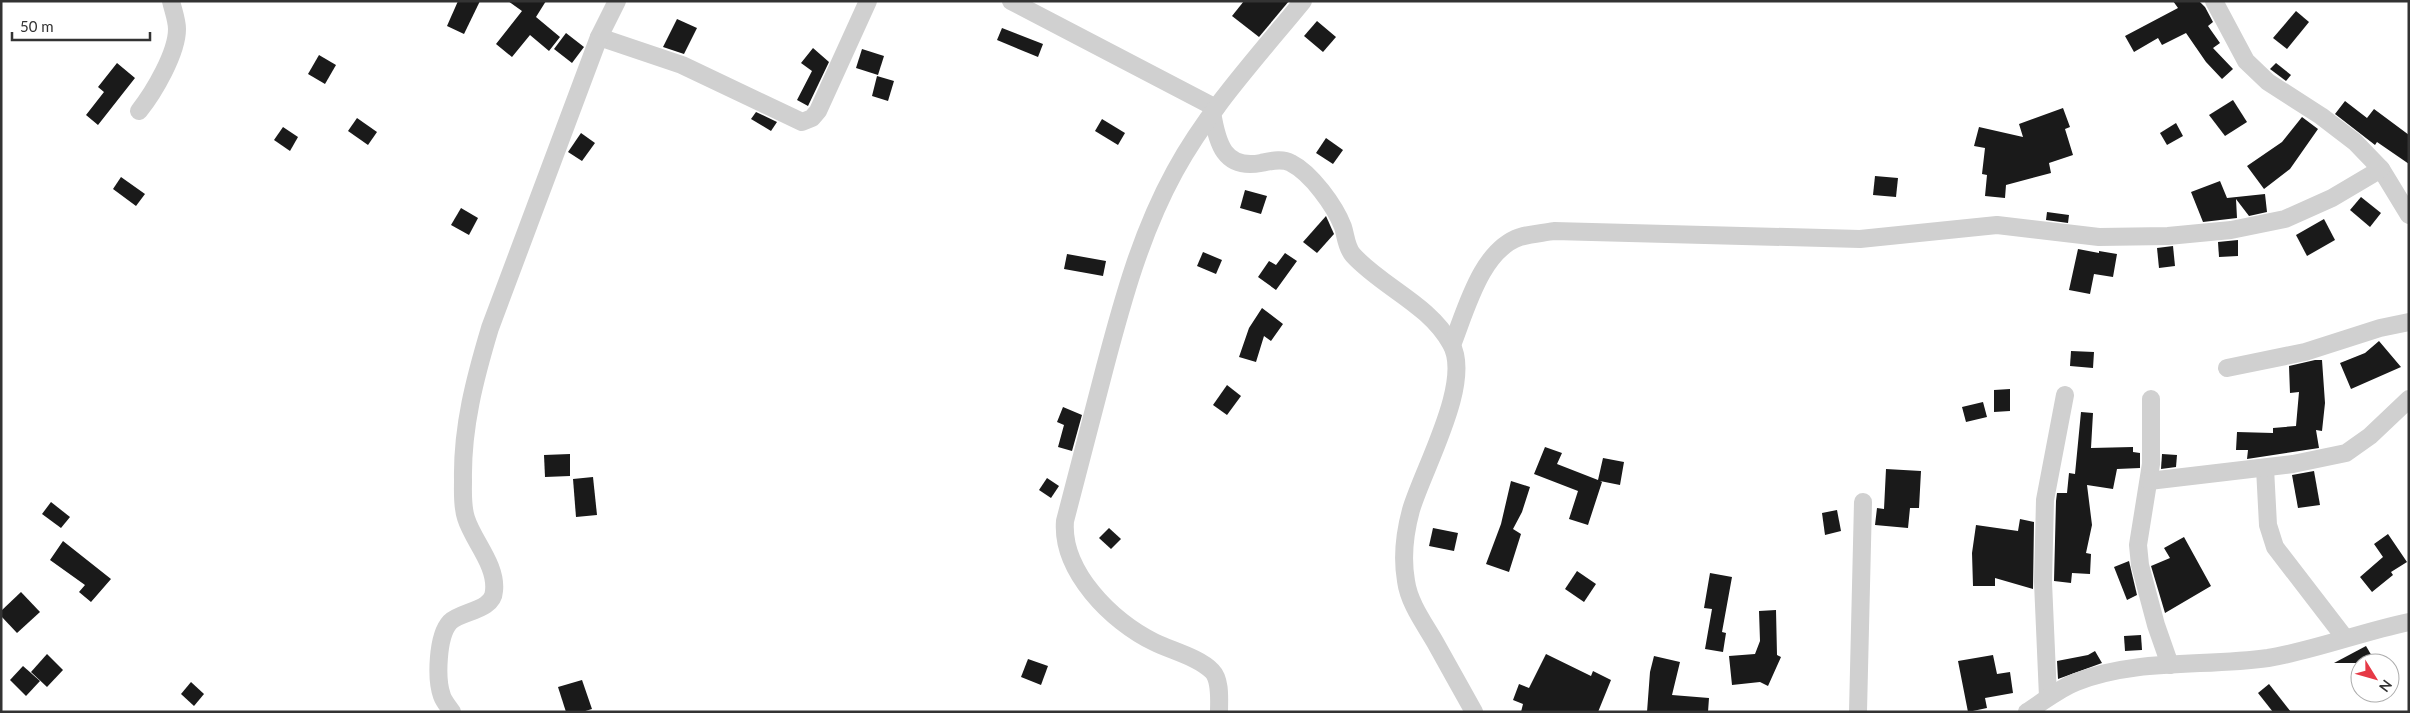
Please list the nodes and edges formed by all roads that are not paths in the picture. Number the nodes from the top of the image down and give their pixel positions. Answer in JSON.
{"nodes":[{"id":1,"x":171,"y":1,"type":"edge"},
{"id":2,"x":617,"y":1,"type":"edge"},
{"id":3,"x":868,"y":1,"type":"edge"},
{"id":4,"x":1011,"y":1,"type":"edge"},
{"id":5,"x":1303,"y":1,"type":"edge"},
{"id":6,"x":2214,"y":1,"type":"edge"},
{"id":7,"x":599,"y":37,"type":"junction"},
{"id":8,"x":1214,"y":110,"type":"junction"},
{"id":9,"x":139,"y":111,"type":"dead end"},
{"id":10,"x":2381,"y":169,"type":"junction"},
{"id":11,"x":2409,"y":215,"type":"edge"},
{"id":12,"x":2409,"y":322,"type":"edge"},
{"id":13,"x":1452,"y":345,"type":"junction"},
{"id":14,"x":2227,"y":368,"type":"dead end"},
{"id":15,"x":2065,"y":394,"type":"dead end"},
{"id":16,"x":2151,"y":399,"type":"dead end"},
{"id":17,"x":2409,"y":399,"type":"edge"},
{"id":18,"x":2265,"y":468,"type":"junction"},
{"id":19,"x":2149,"y":481,"type":"junction"},
{"id":20,"x":1863,"y":502,"type":"dead end"},
{"id":21,"x":2409,"y":622,"type":"edge"},
{"id":22,"x":2345,"y":638,"type":"junction"},
{"id":23,"x":2170,"y":665,"type":"junction"},
{"id":24,"x":2048,"y":697,"type":"junction"},
{"id":25,"x":452,"y":712,"type":"edge"},
{"id":26,"x":1219,"y":712,"type":"edge"},
{"id":27,"x":1474,"y":712,"type":"edge"},
{"id":28,"x":1858,"y":712,"type":"edge"},
{"id":29,"x":2027,"y":712,"type":"edge"}],
"edges":[{"from":1,"to":9,"type":"street"},
{"from":2,"to":7,"type":"street"},
{"from":3,"to":7,"type":"street"},
{"from":4,"to":8,"type":"street"},
{"from":5,"to":8,"type":"street"},
{"from":6,"to":10,"type":"street"},
{"from":7,"to":25,"type":"street"},
{"from":8,"to":13,"type":"street"},
{"from":8,"to":26,"type":"street"},
{"from":10,"to":11,"type":"street"},
{"from":10,"to":13,"type":"street"},
{"from":12,"to":14,"type":"street"},
{"from":13,"to":27,"type":"street"},
{"from":15,"to":24,"type":"street"},
{"from":16,"to":19,"type":"street"},
{"from":17,"to":18,"type":"street"},
{"from":18,"to":19,"type":"street"},
{"from":18,"to":22,"type":"street"},
{"from":19,"to":23,"type":"street"},
{"from":20,"to":28,"type":"street"},
{"from":21,"to":22,"type":"street"},
{"from":22,"to":23,"type":"street"},
{"from":23,"to":24,"type":"street"},
{"from":24,"to":29,"type":"street"}]}
